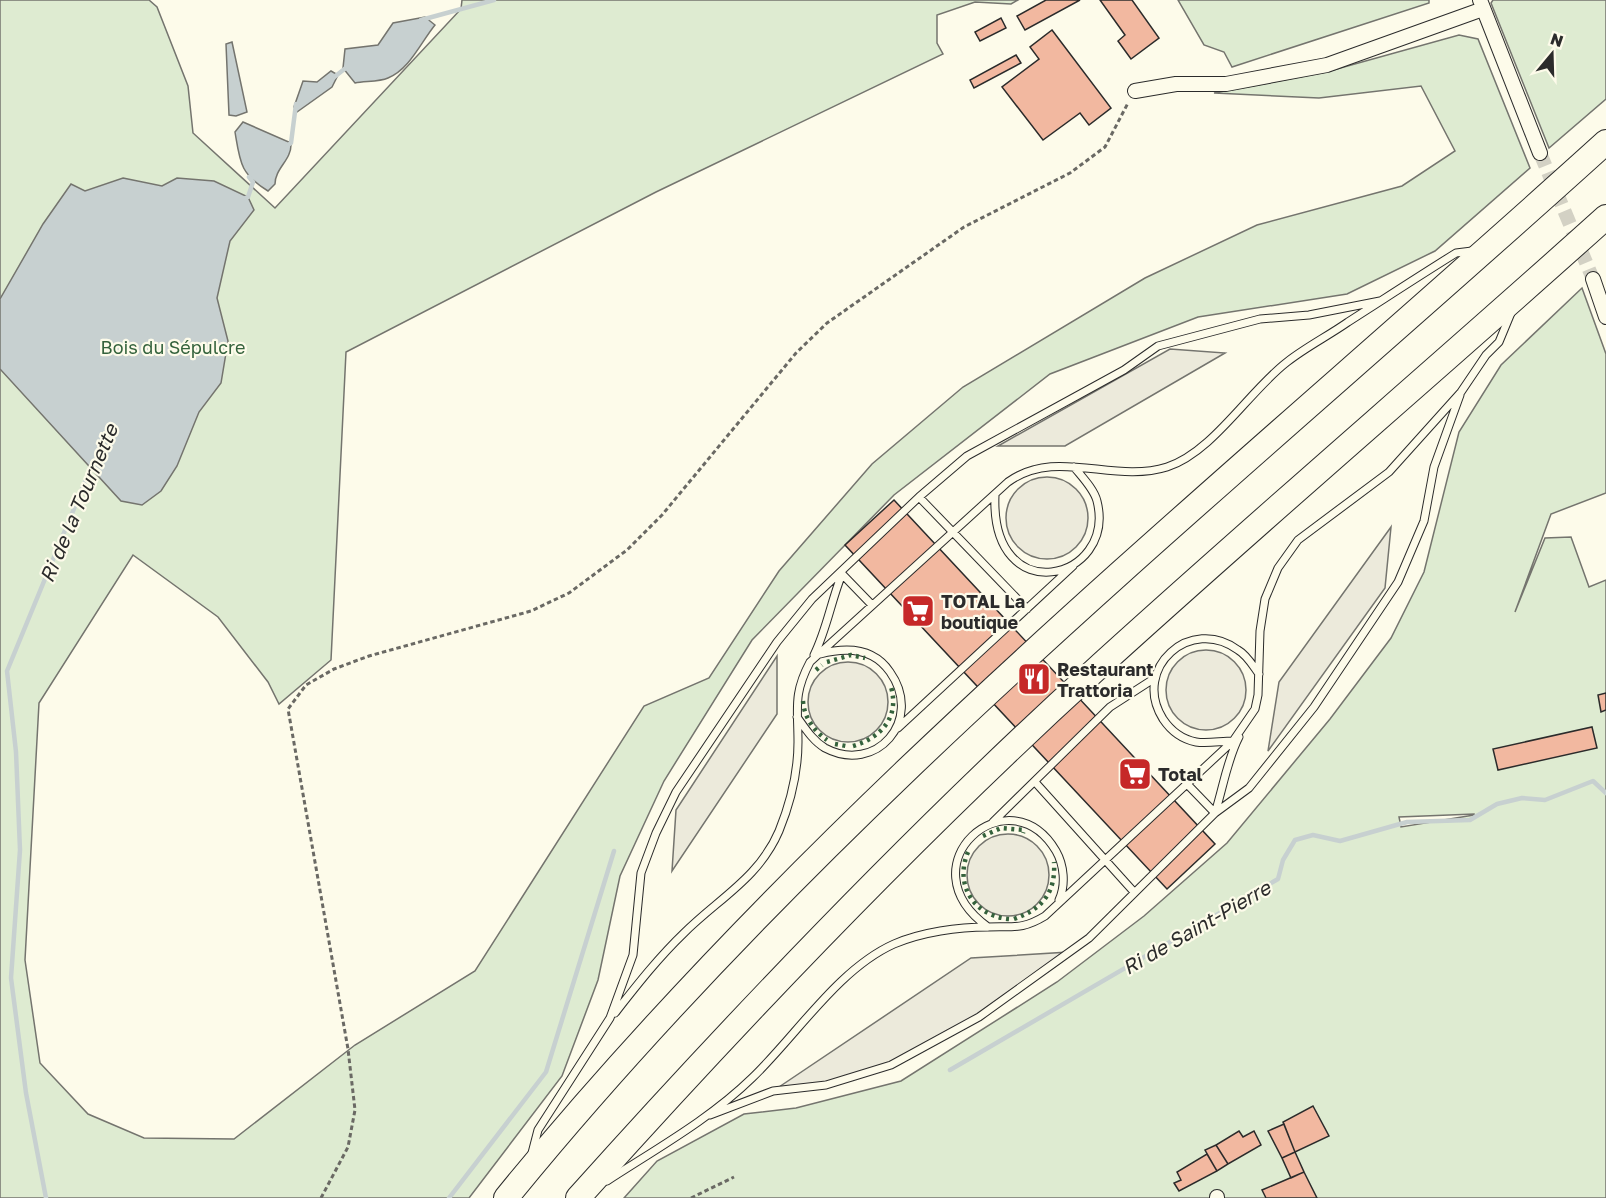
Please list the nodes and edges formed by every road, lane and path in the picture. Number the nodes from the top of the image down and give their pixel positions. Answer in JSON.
{"nodes":[{"id":1,"x":1481,"y":4,"type":"edge"},
{"id":2,"x":1135,"y":91,"type":"joint"},
{"id":3,"x":1606,"y":142,"type":"edge"},
{"id":4,"x":1540,"y":153,"type":"tunnel mouth"},
{"id":5,"x":1606,"y":217,"type":"edge"},
{"id":6,"x":1487,"y":250,"type":"junction"},
{"id":7,"x":1593,"y":279,"type":"tunnel mouth"},
{"id":8,"x":1518,"y":297,"type":"junction"},
{"id":9,"x":1380,"y":301,"type":"junction"},
{"id":10,"x":1606,"y":317,"type":"edge"},
{"id":11,"x":1461,"y":392,"type":"junction"},
{"id":12,"x":1074,"y":467,"type":"junction"},
{"id":13,"x":995,"y":495,"type":"junction"},
{"id":14,"x":919,"y":497,"type":"junction"},
{"id":15,"x":954,"y":531,"type":"junction"},
{"id":16,"x":1075,"y":564,"type":"junction"},
{"id":17,"x":842,"y":574,"type":"junction"},
{"id":18,"x":872,"y":605,"type":"junction"},
{"id":19,"x":1028,"y":609,"type":"junction"},
{"id":20,"x":818,"y":654,"type":"junction"},
{"id":21,"x":810,"y":662,"type":"junction"},
{"id":22,"x":1259,"y":674,"type":"junction"},
{"id":23,"x":1155,"y":678,"type":"junction"},
{"id":24,"x":796,"y":715,"type":"junction"},
{"id":25,"x":1246,"y":724,"type":"junction"},
{"id":26,"x":897,"y":729,"type":"junction"},
{"id":27,"x":1233,"y":741,"type":"junction"},
{"id":28,"x":1035,"y":782,"type":"junction"},
{"id":29,"x":1187,"y":784,"type":"junction"},
{"id":30,"x":1215,"y":813,"type":"junction"},
{"id":31,"x":993,"y":822,"type":"junction"},
{"id":32,"x":1107,"y":861,"type":"junction"},
{"id":33,"x":1134,"y":892,"type":"junction"},
{"id":34,"x":1058,"y":902,"type":"junction"},
{"id":35,"x":988,"y":927,"type":"junction"},
{"id":36,"x":610,"y":1018,"type":"junction"},
{"id":37,"x":705,"y":1116,"type":"junction"},
{"id":38,"x":527,"y":1172,"type":"junction"},
{"id":39,"x":734,"y":1177,"type":"dead end"},
{"id":40,"x":321,"y":1198,"type":"edge"},
{"id":41,"x":506,"y":1198,"type":"edge"},
{"id":42,"x":579,"y":1198,"type":"edge"},
{"id":43,"x":691,"y":1198,"type":"edge"}],
"edges":[{"from":1,"to":2,"type":"street"},
{"from":1,"to":4,"type":"street"},
{"from":2,"to":40,"type":"path"},
{"from":3,"to":6,"type":"highway"},
{"from":5,"to":8,"type":"highway"},
{"from":6,"to":9,"type":"lane"},
{"from":6,"to":38,"type":"highway"},
{"from":7,"to":10,"type":"street"},
{"from":8,"to":11,"type":"lane"},
{"from":8,"to":42,"type":"highway"},
{"from":9,"to":12,"type":"lane"},
{"from":9,"to":14,"type":"lane"},
{"from":11,"to":22,"type":"lane"},
{"from":11,"to":30,"type":"lane"},
{"from":12,"to":13,"type":"lane"},
{"from":12,"to":16,"type":"lane"},
{"from":13,"to":15,"type":"lane"},
{"from":13,"to":16,"type":"lane"},
{"from":14,"to":15,"type":"lane"},
{"from":14,"to":17,"type":"lane"},
{"from":15,"to":18,"type":"lane"},
{"from":15,"to":19,"type":"lane"},
{"from":16,"to":19,"type":"lane"},
{"from":17,"to":18,"type":"lane"},
{"from":17,"to":21,"type":"lane"},
{"from":17,"to":36,"type":"lane"},
{"from":18,"to":20,"type":"lane"},
{"from":19,"to":26,"type":"lane"},
{"from":20,"to":21,"type":"lane"},
{"from":20,"to":26,"type":"lane"},
{"from":21,"to":24,"type":"lane"},
{"from":22,"to":23,"type":"lane"},
{"from":22,"to":25,"type":"lane"},
{"from":23,"to":27,"type":"lane"},
{"from":23,"to":28,"type":"lane"},
{"from":24,"to":26,"type":"lane"},
{"from":24,"to":36,"type":"lane"},
{"from":25,"to":27,"type":"lane"},
{"from":25,"to":30,"type":"lane"},
{"from":27,"to":29,"type":"lane"},
{"from":28,"to":31,"type":"lane"},
{"from":28,"to":32,"type":"lane"},
{"from":29,"to":30,"type":"lane"},
{"from":29,"to":32,"type":"lane"},
{"from":30,"to":33,"type":"lane"},
{"from":31,"to":34,"type":"lane"},
{"from":31,"to":35,"type":"lane"},
{"from":32,"to":33,"type":"lane"},
{"from":32,"to":34,"type":"lane"},
{"from":33,"to":37,"type":"lane"},
{"from":34,"to":35,"type":"lane"},
{"from":35,"to":37,"type":"lane"},
{"from":36,"to":38,"type":"lane"},
{"from":37,"to":42,"type":"lane"},
{"from":38,"to":41,"type":"highway"},
{"from":39,"to":43,"type":"path"}]}
